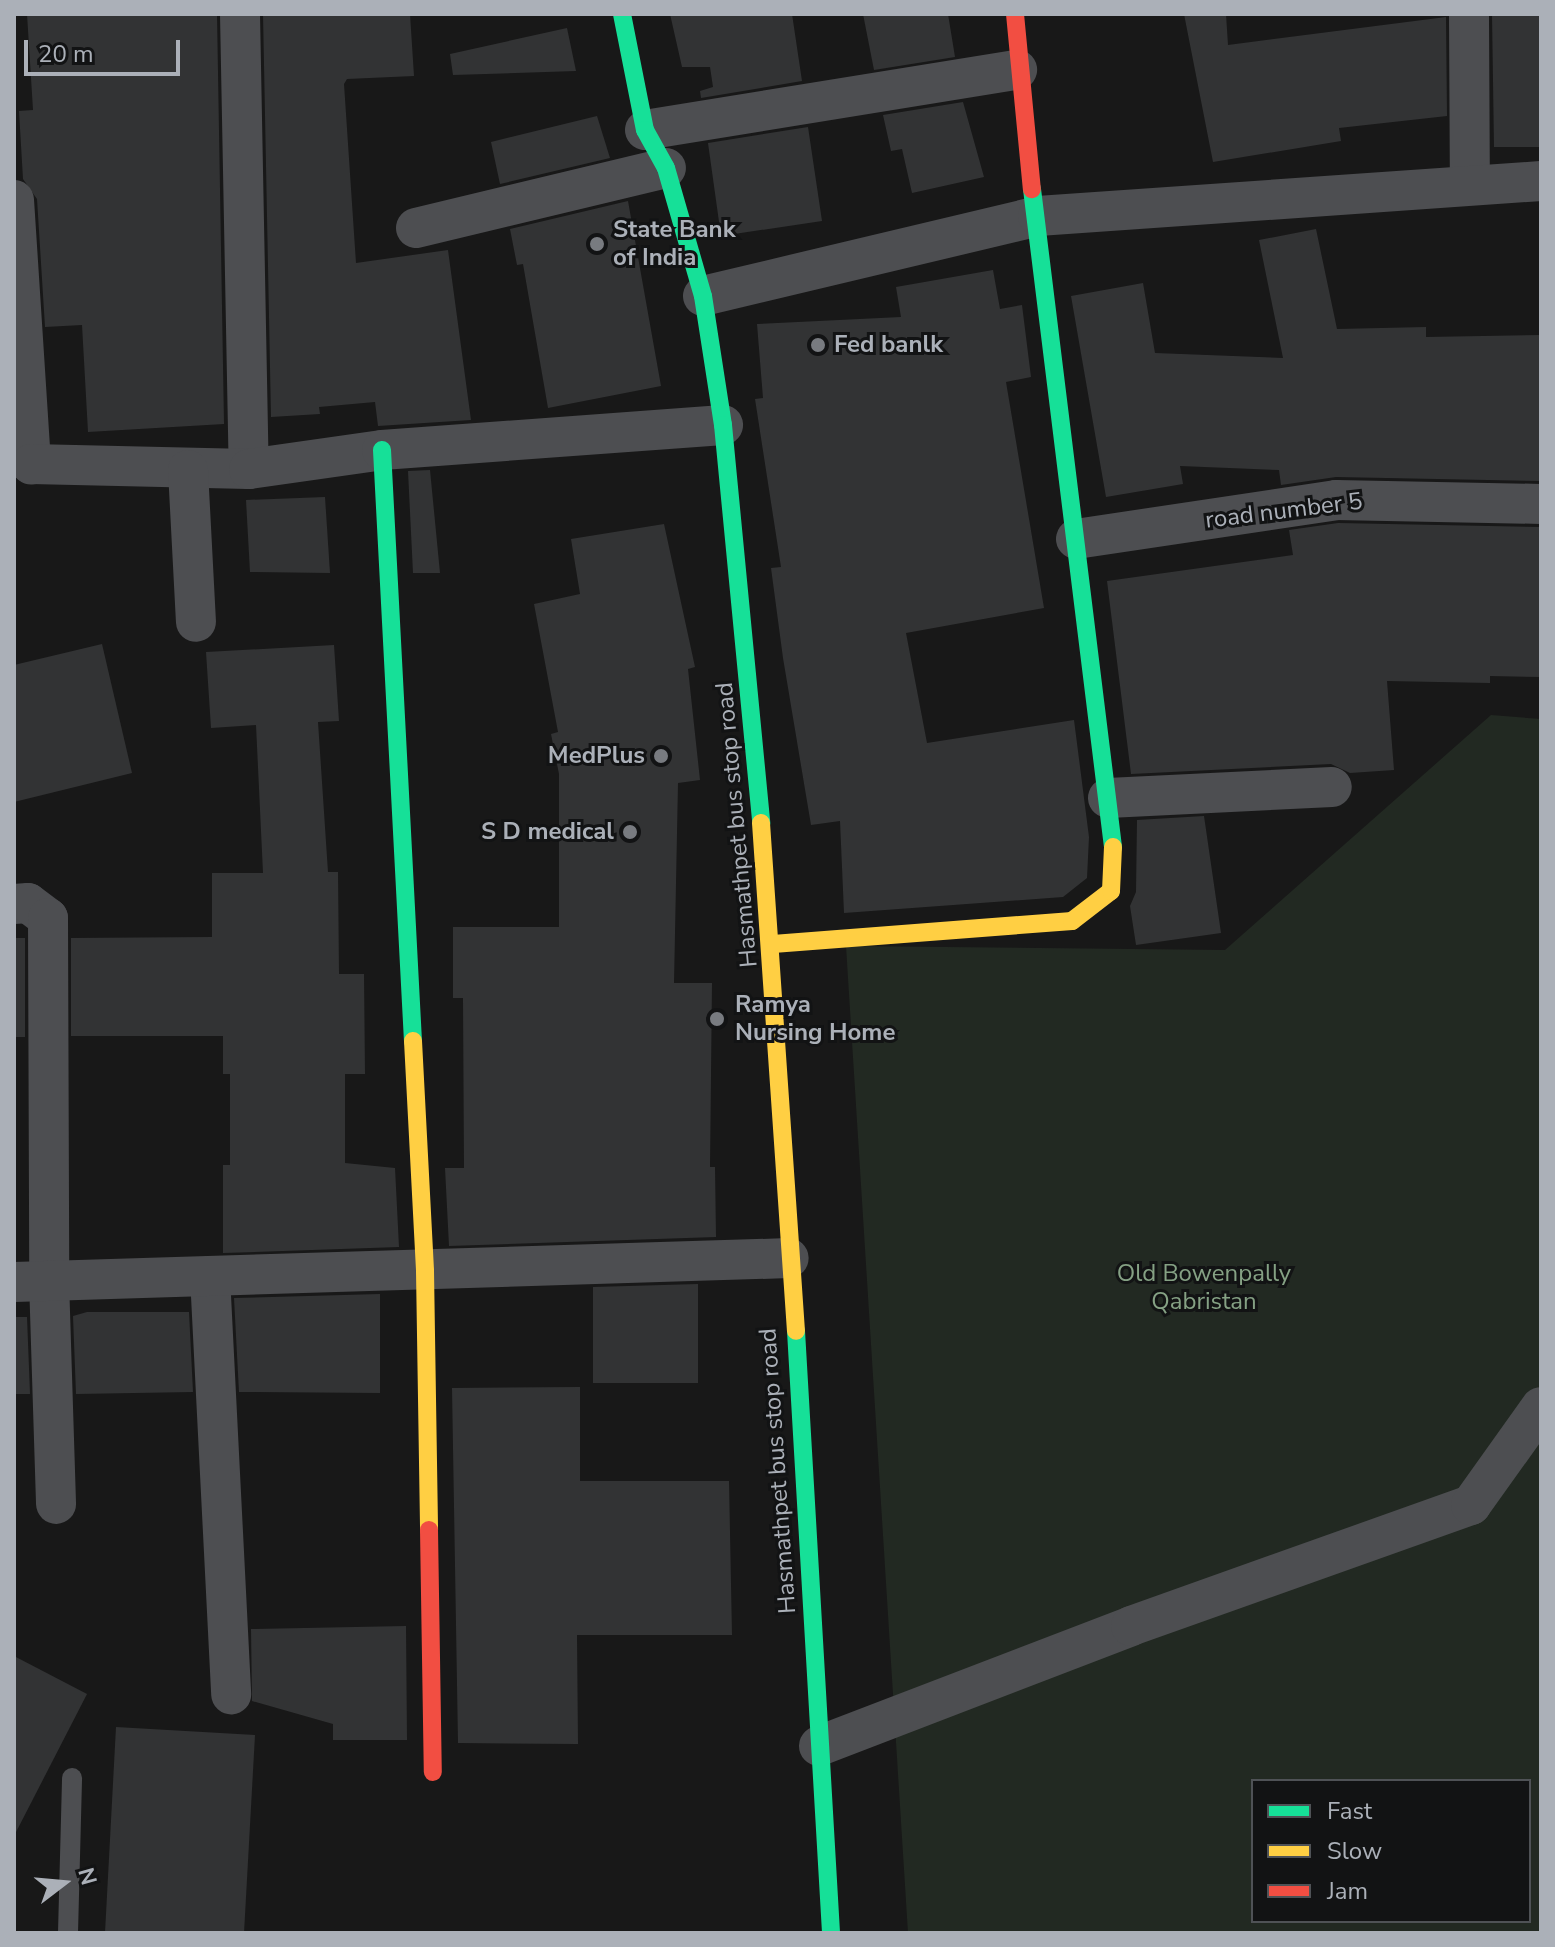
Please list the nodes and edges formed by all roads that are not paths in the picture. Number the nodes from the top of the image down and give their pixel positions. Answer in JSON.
{"nodes":[{"id":1,"x":240,"y":14,"type":"edge"},
{"id":2,"x":622,"y":14,"type":"edge"},
{"id":3,"x":1015,"y":14,"type":"edge"},
{"id":4,"x":1469,"y":14,"type":"edge"},
{"id":5,"x":1017,"y":70,"type":"junction"},
{"id":6,"x":645,"y":130,"type":"junction"},
{"id":7,"x":666,"y":168,"type":"junction"},
{"id":8,"x":1541,"y":181,"type":"edge"},
{"id":9,"x":1470,"y":185,"type":"junction"},
{"id":10,"x":14,"y":200,"type":"edge"},
{"id":11,"x":1038,"y":216,"type":"junction"},
{"id":12,"x":416,"y":228,"type":"dead end"},
{"id":13,"x":703,"y":296,"type":"junction"},
{"id":14,"x":21,"y":386,"type":"edge"},
{"id":15,"x":723,"y":425,"type":"junction"},
{"id":16,"x":382,"y":450,"type":"junction"},
{"id":17,"x":249,"y":469,"type":"junction"},
{"id":18,"x":188,"y":470,"type":"junction"},
{"id":19,"x":1541,"y":504,"type":"edge"},
{"id":20,"x":1076,"y":539,"type":"junction"},
{"id":21,"x":196,"y":622,"type":"dead end"},
{"id":22,"x":1332,"y":787,"type":"dead end"},
{"id":23,"x":1108,"y":798,"type":"junction"},
{"id":24,"x":14,"y":904,"type":"edge"},
{"id":25,"x":773,"y":944,"type":"junction"},
{"id":26,"x":789,"y":1258,"type":"junction"},
{"id":27,"x":425,"y":1271,"type":"junction"},
{"id":28,"x":210,"y":1276,"type":"junction"},
{"id":29,"x":31,"y":1281,"type":"edge"},
{"id":30,"x":1541,"y":1407,"type":"edge"},
{"id":31,"x":56,"y":1504,"type":"dead end"},
{"id":32,"x":231,"y":1694,"type":"dead end"},
{"id":33,"x":819,"y":1746,"type":"junction"},
{"id":34,"x":433,"y":1772,"type":"dead end"},
{"id":35,"x":72,"y":1778,"type":"dead end"},
{"id":36,"x":68,"y":1933,"type":"edge"},
{"id":37,"x":831,"y":1933,"type":"edge"}],
"edges":[{"from":1,"to":17,"type":"street"},
{"from":2,"to":6,"type":"street","name":"Hasmathpet bus stop road"},
{"from":3,"to":5,"type":"street"},
{"from":4,"to":9,"type":"street"},
{"from":5,"to":6,"type":"street"},
{"from":5,"to":11,"type":"street"},
{"from":6,"to":7,"type":"street","name":"Hasmathpet bus stop road"},
{"from":7,"to":12,"type":"street"},
{"from":7,"to":13,"type":"street","name":"Hasmathpet bus stop road"},
{"from":8,"to":9,"type":"street"},
{"from":9,"to":11,"type":"street"},
{"from":10,"to":14,"type":"street"},
{"from":11,"to":13,"type":"street"},
{"from":11,"to":20,"type":"street"},
{"from":13,"to":15,"type":"street","name":"Hasmathpet bus stop road"},
{"from":14,"to":18,"type":"street"},
{"from":15,"to":16,"type":"street"},
{"from":15,"to":25,"type":"street","name":"Hasmathpet bus stop road"},
{"from":16,"to":17,"type":"street"},
{"from":16,"to":27,"type":"street"},
{"from":17,"to":18,"type":"street"},
{"from":18,"to":21,"type":"street"},
{"from":19,"to":20,"type":"street","name":"road number 5"},
{"from":20,"to":23,"type":"street"},
{"from":22,"to":23,"type":"street"},
{"from":23,"to":25,"type":"street"},
{"from":24,"to":29,"type":"street"},
{"from":25,"to":26,"type":"street","name":"Hasmathpet bus stop road"},
{"from":26,"to":27,"type":"street"},
{"from":26,"to":33,"type":"street","name":"Hasmathpet bus stop road"},
{"from":27,"to":28,"type":"street"},
{"from":27,"to":34,"type":"street"},
{"from":28,"to":29,"type":"street"},
{"from":28,"to":32,"type":"street"},
{"from":29,"to":31,"type":"street"},
{"from":30,"to":33,"type":"street"},
{"from":33,"to":37,"type":"street","name":"Hasmathpet bus stop road"},
{"from":35,"to":36,"type":"lane"}]}
